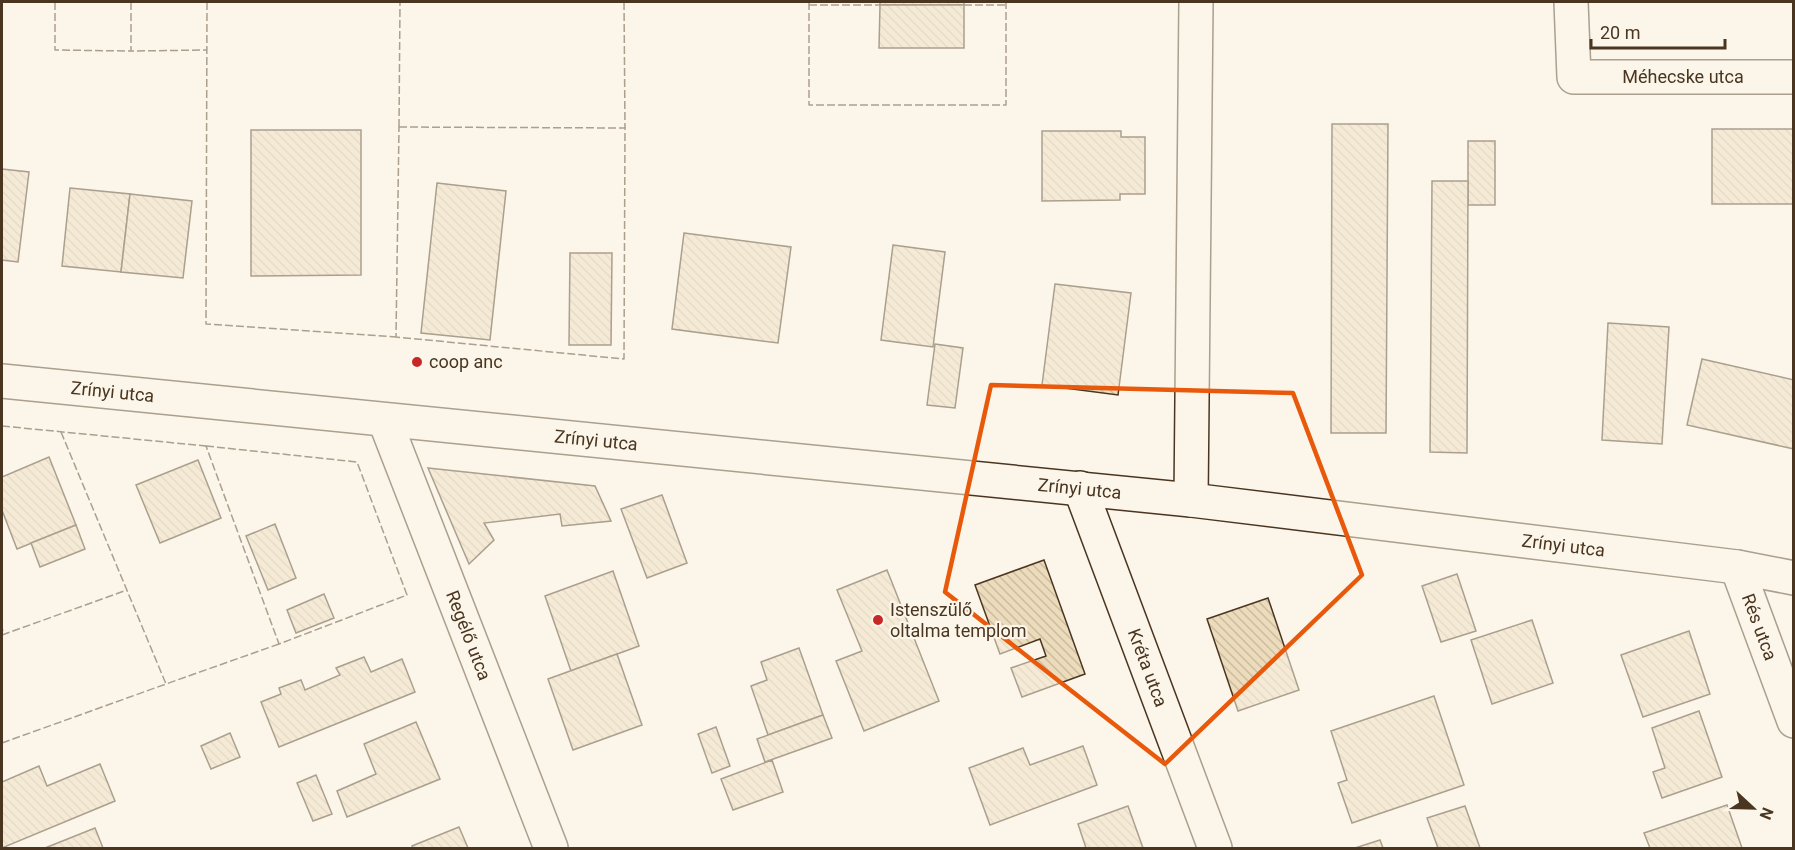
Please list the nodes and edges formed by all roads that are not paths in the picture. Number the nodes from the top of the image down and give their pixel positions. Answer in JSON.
{"nodes":[{"id":1,"x":1196,"y":2,"type":"edge"},
{"id":2,"x":1571,"y":2,"type":"edge"},
{"id":3,"x":1794,"y":77,"type":"edge"},
{"id":4,"x":2,"y":381,"type":"edge"},
{"id":5,"x":386,"y":421,"type":"junction"},
{"id":6,"x":1080,"y":488,"type":"junction"},
{"id":7,"x":1191,"y":500,"type":"junction"},
{"id":8,"x":1737,"y":567,"type":"junction"},
{"id":9,"x":1794,"y":578,"type":"edge"},
{"id":10,"x":1794,"y":721,"type":"edge"},
{"id":11,"x":551,"y":849,"type":"edge"},
{"id":12,"x":1215,"y":849,"type":"edge"}],
"edges":[{"from":1,"to":7,"type":"street"},
{"from":2,"to":3,"type":"street","name":"Méhecske utca"},
{"from":4,"to":5,"type":"street","name":"Zrínyi utca"},
{"from":5,"to":6,"type":"street","name":"Zrínyi utca"},
{"from":5,"to":11,"type":"street","name":"Regélő utca"},
{"from":6,"to":7,"type":"street","name":"Zrínyi utca"},
{"from":6,"to":12,"type":"street","name":"Kréta utca"},
{"from":7,"to":8,"type":"street","name":"Zrínyi utca"},
{"from":8,"to":9,"type":"street","name":"Zrínyi utca"},
{"from":8,"to":10,"type":"street","name":"Rés utca"}]}
